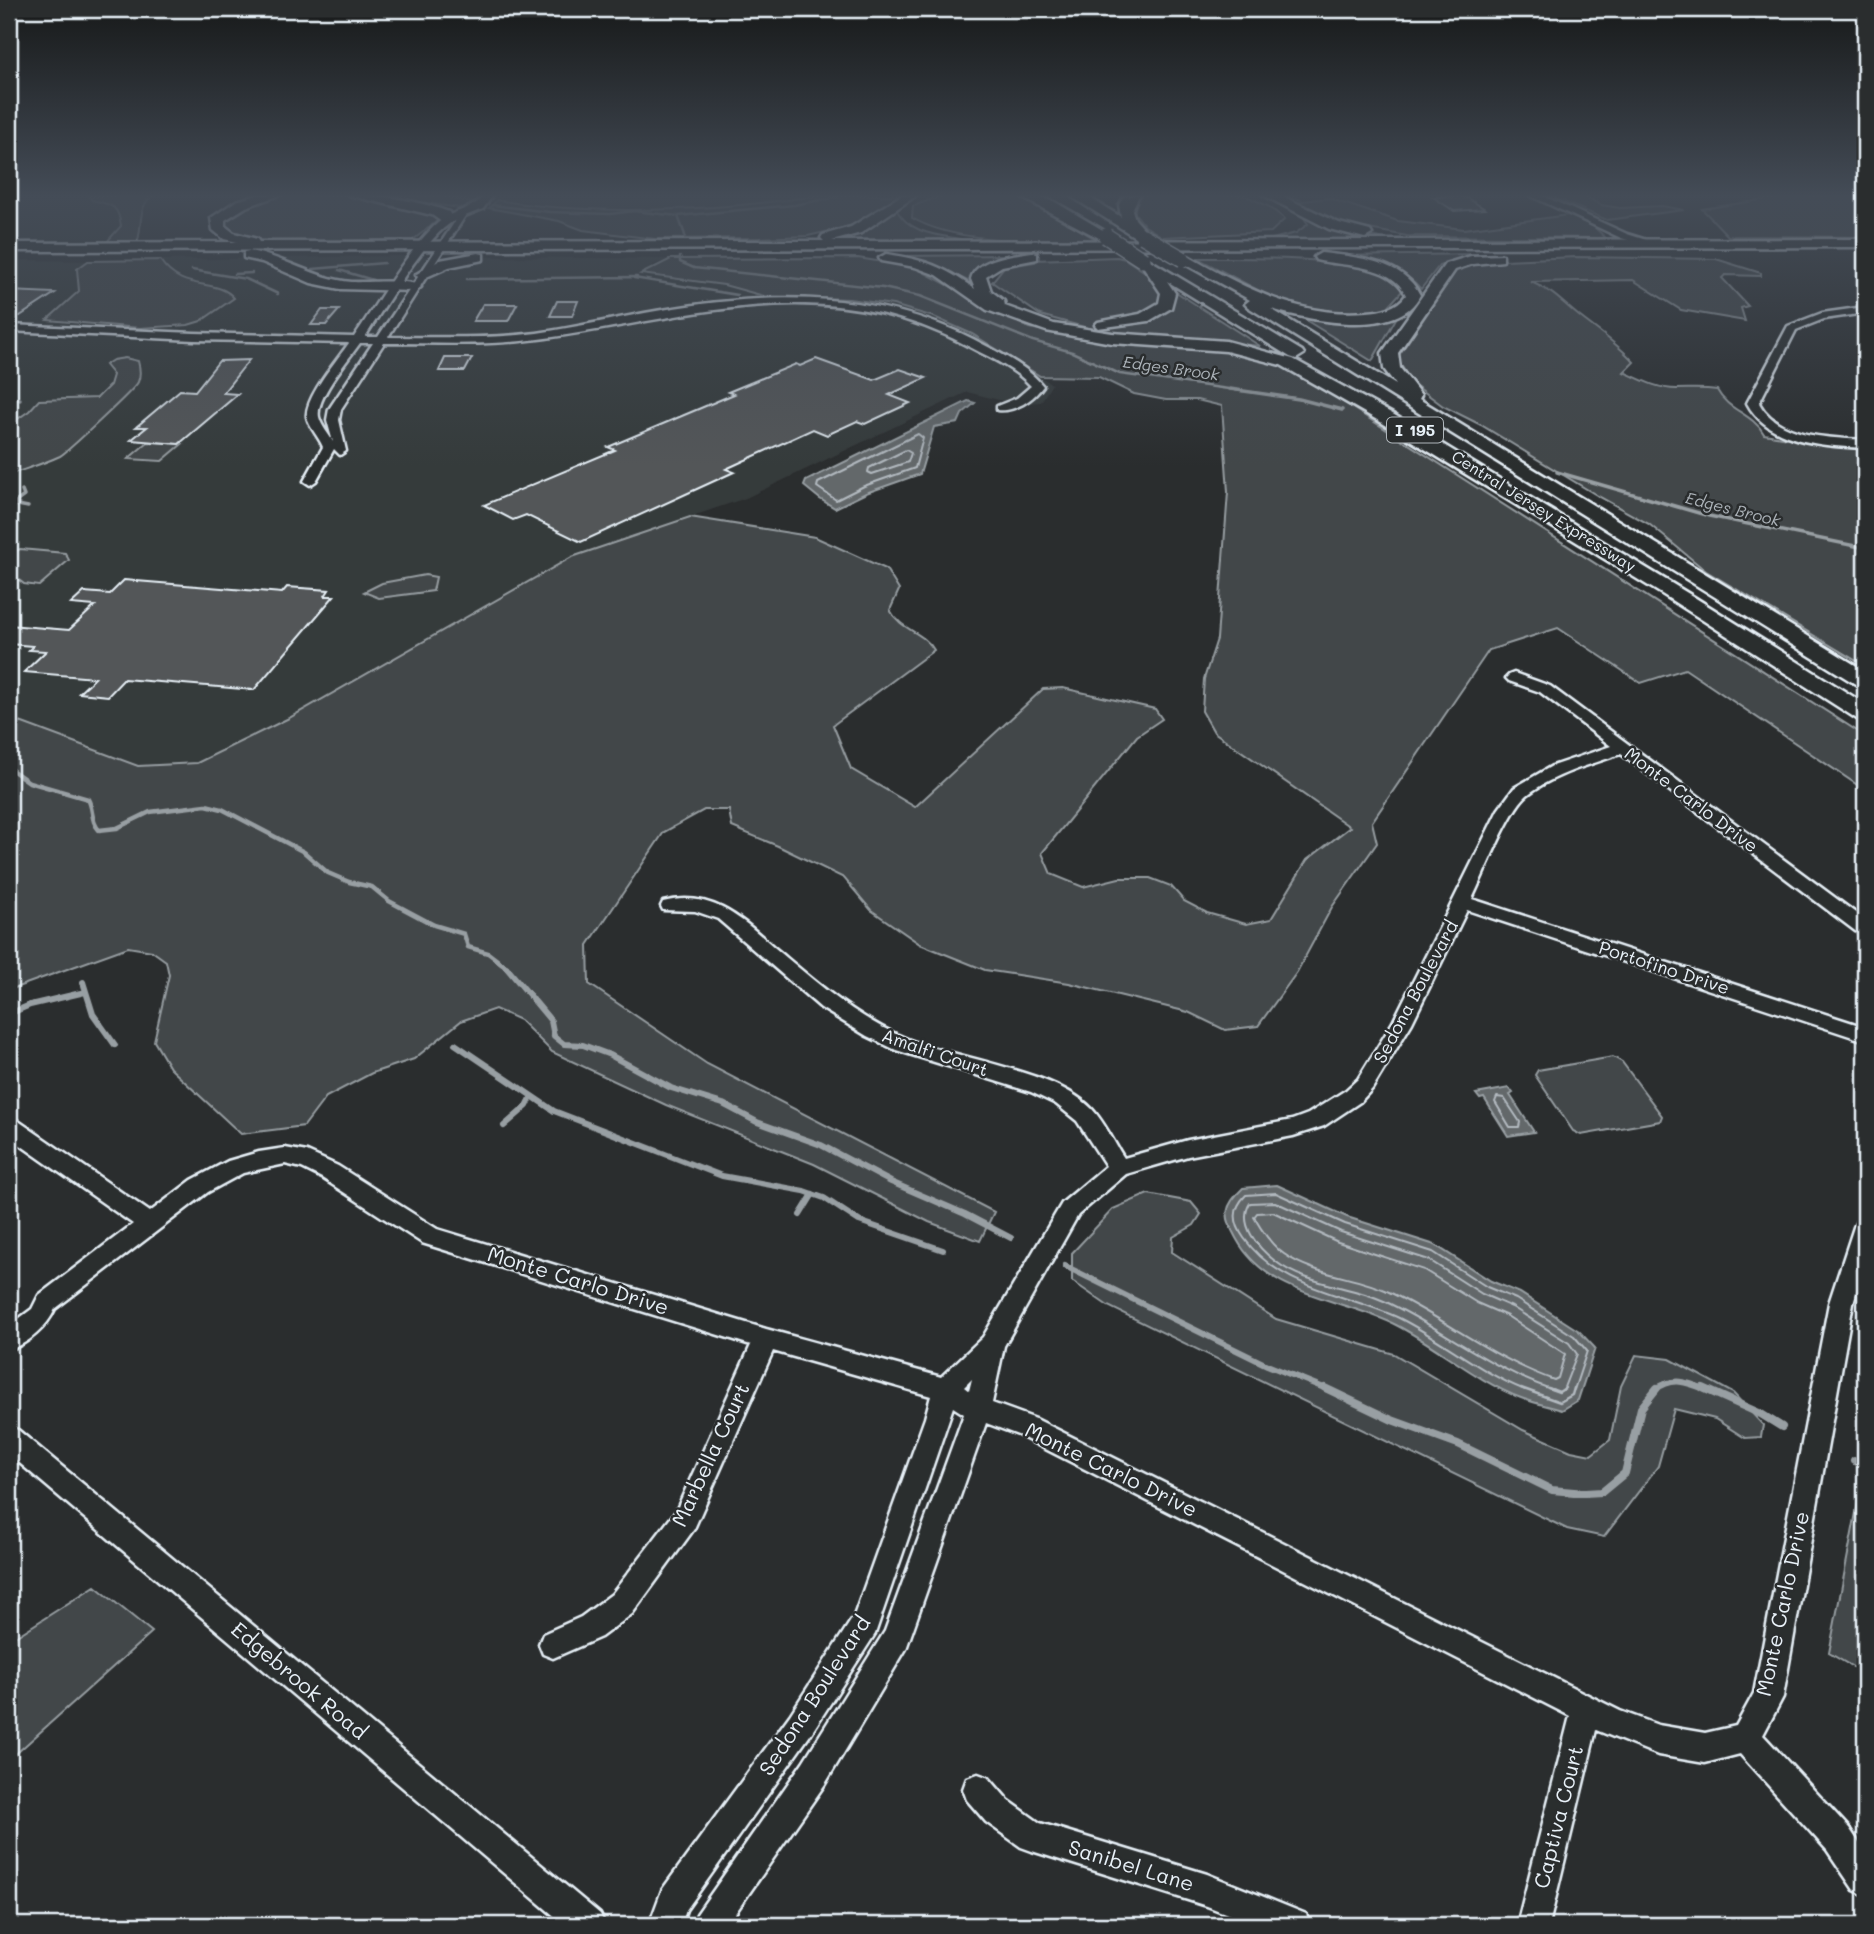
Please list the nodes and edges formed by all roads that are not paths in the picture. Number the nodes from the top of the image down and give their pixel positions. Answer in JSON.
{"nodes":[{"id":1,"x":369,"y":285,"type":"edge"},
{"id":2,"x":400,"y":285,"type":"edge"},
{"id":3,"x":415,"y":285,"type":"edge"},
{"id":4,"x":963,"y":285,"type":"edge"},
{"id":5,"x":981,"y":285,"type":"edge"},
{"id":6,"x":1163,"y":285,"type":"edge"},
{"id":7,"x":1183,"y":285,"type":"edge"},
{"id":8,"x":1224,"y":285,"type":"edge"},
{"id":9,"x":1231,"y":285,"type":"edge"},
{"id":10,"x":1407,"y":285,"type":"edge"},
{"id":11,"x":1437,"y":285,"type":"edge"},
{"id":12,"x":393,"y":287,"type":"junction"},
{"id":13,"x":1865,"y":310,"type":"edge"},
{"id":14,"x":9,"y":328,"type":"edge"},
{"id":15,"x":9,"y":335,"type":"edge"},
{"id":16,"x":352,"y":343,"type":"junction"},
{"id":17,"x":378,"y":343,"type":"junction"},
{"id":18,"x":982,"y":363,"type":"dead end"},
{"id":19,"x":1014,"y":389,"type":"dead end"},
{"id":20,"x":1865,"y":444,"type":"edge"},
{"id":21,"x":1549,"y":486,"type":"junction"},
{"id":22,"x":1687,"y":601,"type":"junction"},
{"id":23,"x":1514,"y":678,"type":"dead end"},
{"id":24,"x":1865,"y":680,"type":"edge"},
{"id":25,"x":1865,"y":714,"type":"edge"},
{"id":26,"x":1621,"y":748,"type":"junction"},
{"id":27,"x":1464,"y":903,"type":"junction"},
{"id":28,"x":670,"y":906,"type":"dead end"},
{"id":29,"x":1865,"y":929,"type":"edge"},
{"id":30,"x":1865,"y":1034,"type":"edge"},
{"id":31,"x":9,"y":1126,"type":"edge"},
{"id":32,"x":1119,"y":1168,"type":"junction"},
{"id":33,"x":149,"y":1223,"type":"junction"},
{"id":34,"x":1865,"y":1227,"type":"edge"},
{"id":35,"x":47,"y":1302,"type":"junction"},
{"id":36,"x":9,"y":1325,"type":"edge"},
{"id":37,"x":766,"y":1339,"type":"junction"},
{"id":38,"x":9,"y":1340,"type":"edge"},
{"id":39,"x":992,"y":1344,"type":"junction"},
{"id":40,"x":945,"y":1390,"type":"junction"},
{"id":41,"x":978,"y":1409,"type":"junction"},
{"id":42,"x":9,"y":1438,"type":"edge"},
{"id":43,"x":553,"y":1644,"type":"dead end"},
{"id":44,"x":1586,"y":1709,"type":"junction"},
{"id":45,"x":1745,"y":1738,"type":"junction"},
{"id":46,"x":978,"y":1789,"type":"dead end"},
{"id":47,"x":1865,"y":1879,"type":"edge"},
{"id":48,"x":589,"y":1925,"type":"edge"},
{"id":49,"x":665,"y":1925,"type":"edge"},
{"id":50,"x":708,"y":1925,"type":"edge"},
{"id":51,"x":1295,"y":1925,"type":"edge"},
{"id":52,"x":1533,"y":1925,"type":"edge"}],
"edges":[{"from":1,"to":12,"type":"highway"},
{"from":2,"to":12,"type":"highway"},
{"from":3,"to":17,"type":"street"},
{"from":4,"to":22,"type":"highway"},
{"from":5,"to":6,"type":"highway"},
{"from":7,"to":22,"type":"highway","name":"Central Jersey Expressway","number":"I 195"},
{"from":8,"to":21,"type":"highway","name":"Central Jersey Expressway","number":"I 195"},
{"from":9,"to":10,"type":"highway"},
{"from":11,"to":21,"type":"highway"},
{"from":12,"to":16,"type":"street"},
{"from":13,"to":20,"type":"street"},
{"from":14,"to":16,"type":"street"},
{"from":15,"to":16,"type":"street"},
{"from":16,"to":17,"type":"street"},
{"from":16,"to":17,"type":"street"},
{"from":17,"to":18,"type":"street"},
{"from":17,"to":19,"type":"street"},
{"from":21,"to":24,"type":"highway","name":"Central Jersey Expressway","number":"I 195"},
{"from":22,"to":25,"type":"highway","name":"Central Jersey Expressway","number":"I 195"},
{"from":23,"to":26,"type":"street","name":"Monte Carlo Drive"},
{"from":26,"to":27,"type":"street","name":"Sedona Boulevard"},
{"from":26,"to":29,"type":"street","name":"Monte Carlo Drive"},
{"from":27,"to":30,"type":"street","name":"Portofino Drive"},
{"from":27,"to":32,"type":"street","name":"Sedona Boulevard"},
{"from":28,"to":32,"type":"street","name":"Amalfi Court"},
{"from":31,"to":33,"type":"street"},
{"from":32,"to":39,"type":"street","name":"Sedona Boulevard"},
{"from":33,"to":35,"type":"street","name":"Monte Carlo Drive"},
{"from":33,"to":37,"type":"street","name":"Monte Carlo Drive"},
{"from":34,"to":45,"type":"street","name":"Monte Carlo Drive"},
{"from":35,"to":36,"type":"street"},
{"from":35,"to":38,"type":"street","name":"Monte Carlo Drive"},
{"from":37,"to":40,"type":"street","name":"Monte Carlo Drive"},
{"from":37,"to":43,"type":"street","name":"Marbella Court"},
{"from":39,"to":40,"type":"street","name":"Sedona Boulevard"},
{"from":39,"to":41,"type":"street","name":"Sedona Boulevard"},
{"from":40,"to":41,"type":"street","name":"Monte Carlo Drive"},
{"from":40,"to":49,"type":"street","name":"Sedona Boulevard"},
{"from":41,"to":44,"type":"street","name":"Monte Carlo Drive"},
{"from":41,"to":50,"type":"street","name":"Sedona Boulevard"},
{"from":42,"to":48,"type":"street","name":"Edgebrook Road"},
{"from":44,"to":45,"type":"street","name":"Monte Carlo Drive"},
{"from":44,"to":52,"type":"street","name":"Captiva Court"},
{"from":45,"to":47,"type":"street"},
{"from":46,"to":51,"type":"street","name":"Sanibel Lane"}]}
